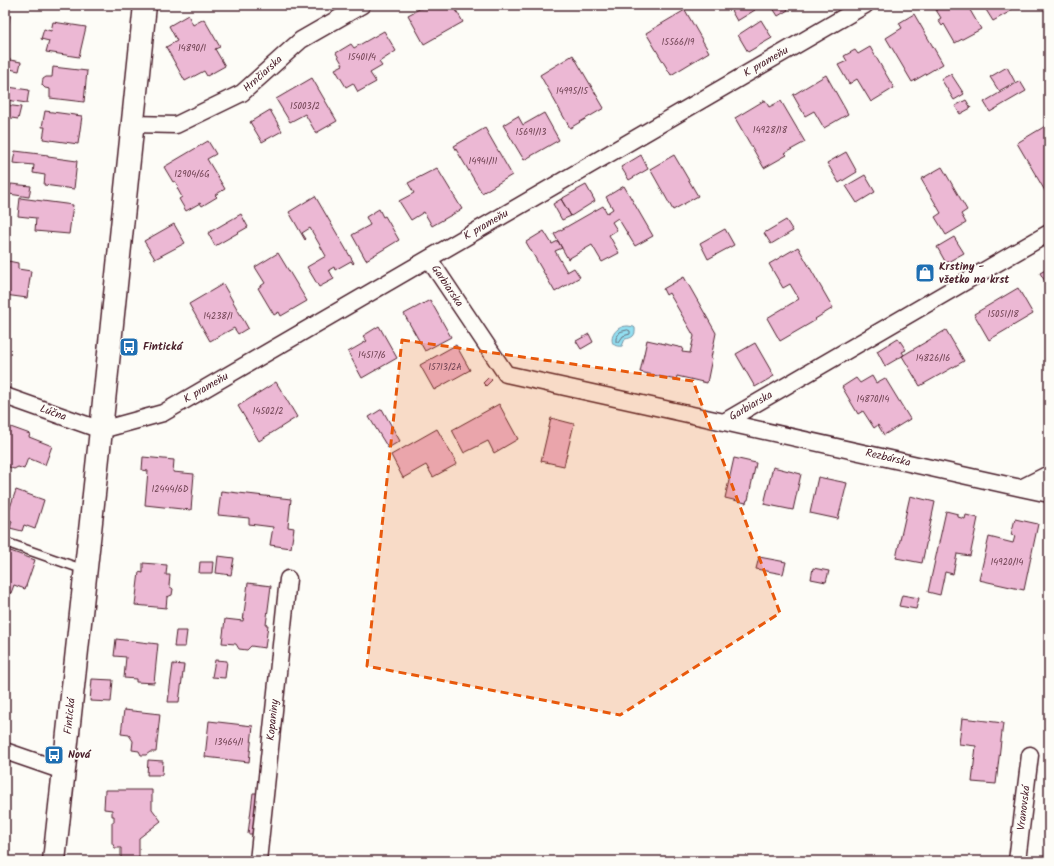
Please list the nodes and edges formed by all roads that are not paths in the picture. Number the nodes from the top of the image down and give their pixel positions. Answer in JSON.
{"nodes":[{"id":1,"x":145,"y":5,"type":"edge"},
{"id":2,"x":362,"y":5,"type":"edge"},
{"id":3,"x":865,"y":5,"type":"edge"},
{"id":4,"x":133,"y":124,"type":"junction"},
{"id":5,"x":1049,"y":233,"type":"edge"},
{"id":6,"x":429,"y":259,"type":"junction"},
{"id":7,"x":5,"y":396,"type":"edge"},
{"id":8,"x":724,"y":422,"type":"junction"},
{"id":9,"x":101,"y":430,"type":"junction"},
{"id":10,"x":1049,"y":474,"type":"edge"},
{"id":11,"x":1021,"y":488,"type":"junction"},
{"id":12,"x":1049,"y":494,"type":"edge"},
{"id":13,"x":5,"y":542,"type":"edge"},
{"id":14,"x":86,"y":570,"type":"junction"},
{"id":15,"x":288,"y":579,"type":"dead end"},
{"id":16,"x":5,"y":751,"type":"edge"},
{"id":17,"x":1030,"y":755,"type":"dead end"},
{"id":18,"x":64,"y":772,"type":"junction"},
{"id":19,"x":54,"y":861,"type":"edge"},
{"id":20,"x":258,"y":861,"type":"edge"},
{"id":21,"x":1017,"y":861,"type":"edge"}],
"edges":[{"from":1,"to":4,"type":"street","name":"Fintická"},
{"from":2,"to":4,"type":"street","name":"Hrnčiarska"},
{"from":3,"to":6,"type":"street","name":"K prameňu"},
{"from":4,"to":9,"type":"street","name":"Fintická"},
{"from":5,"to":8,"type":"street","name":"Garbiarska"},
{"from":6,"to":8,"type":"street","name":"Garbiarska"},
{"from":6,"to":9,"type":"street","name":"K prameňu"},
{"from":7,"to":9,"type":"street","name":"Lúčna"},
{"from":8,"to":11,"type":"street","name":"Rezbárska"},
{"from":9,"to":14,"type":"street","name":"Fintická"},
{"from":10,"to":11,"type":"street"},
{"from":11,"to":12,"type":"street","name":"Rezbárska"},
{"from":13,"to":14,"type":"lane"},
{"from":14,"to":18,"type":"street","name":"Fintická"},
{"from":15,"to":20,"type":"street","name":"Kopaniny"},
{"from":16,"to":18,"type":"street"},
{"from":17,"to":21,"type":"street","name":"Vranovská"},
{"from":18,"to":19,"type":"street","name":"Fintická"}]}
